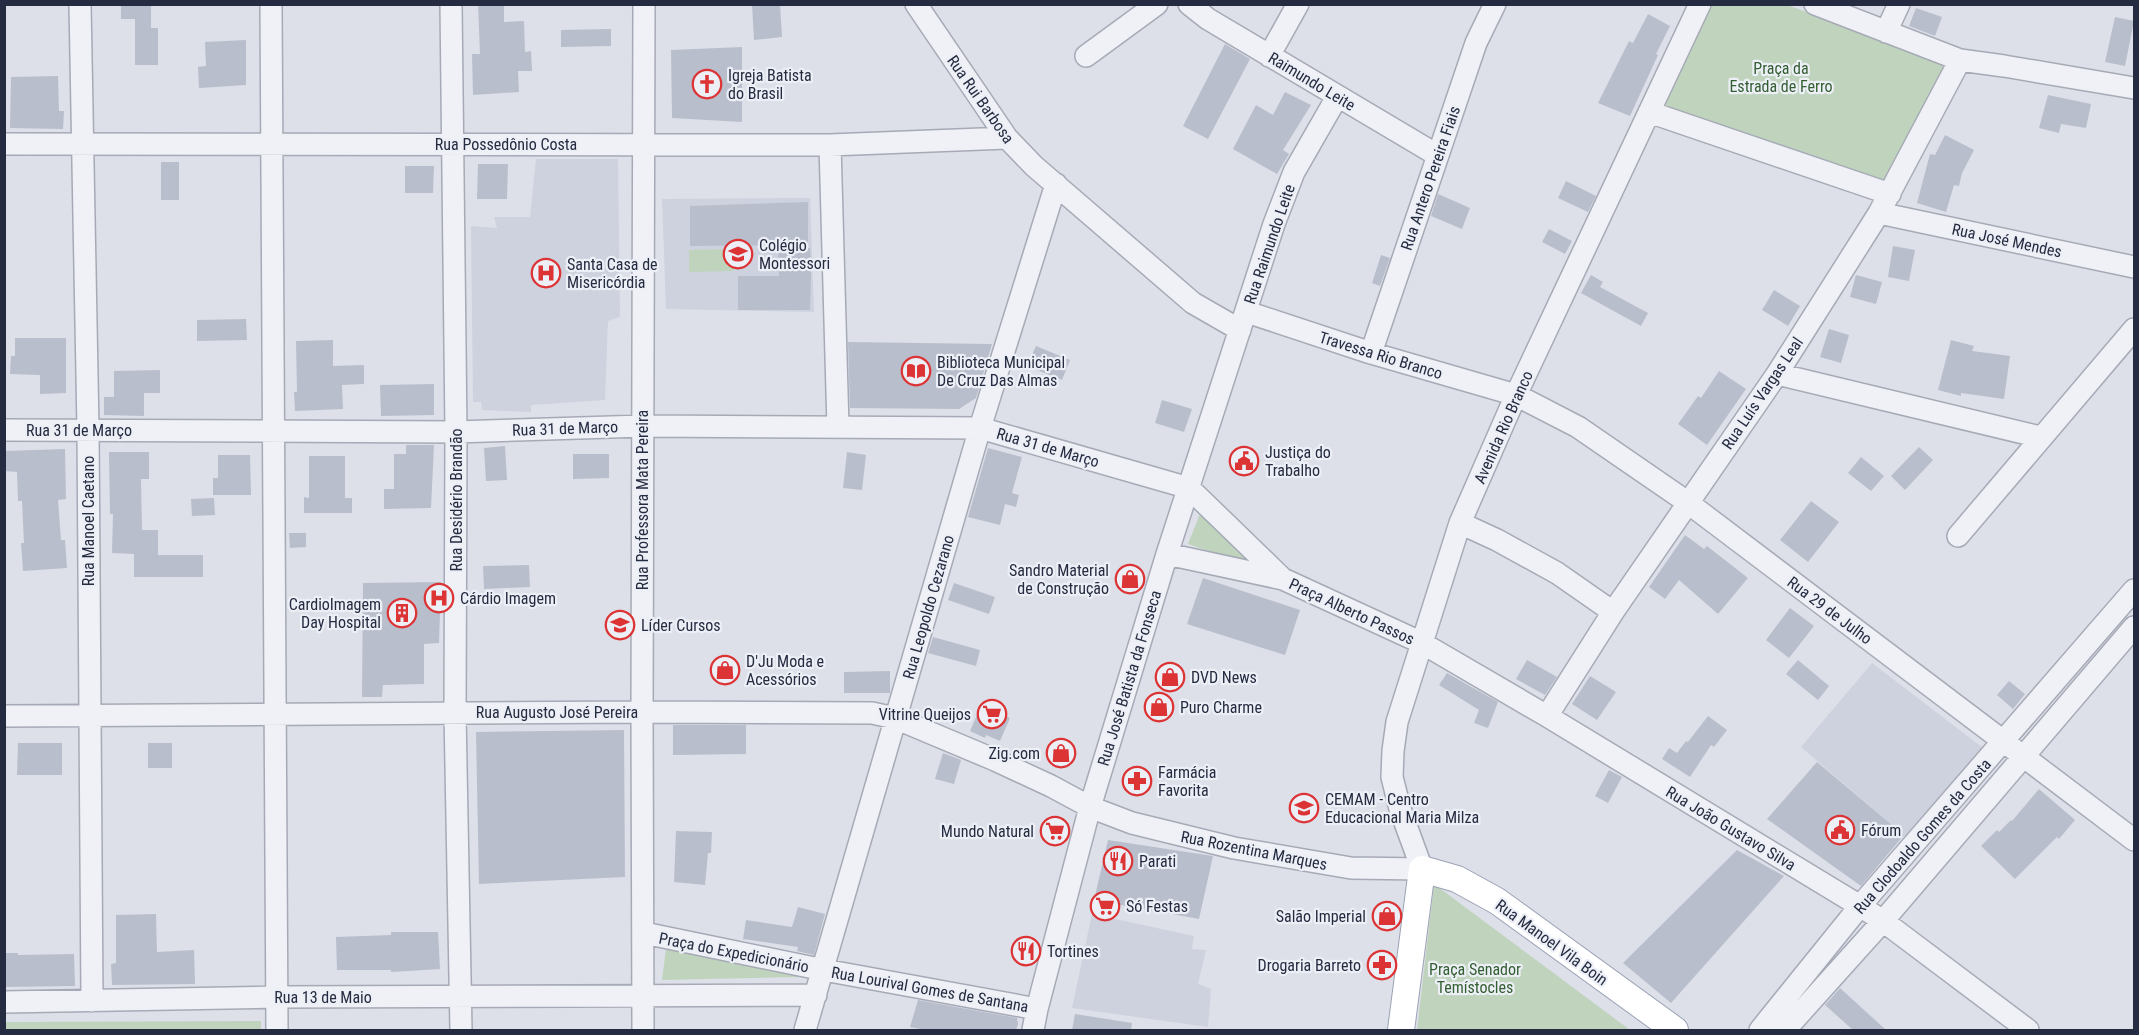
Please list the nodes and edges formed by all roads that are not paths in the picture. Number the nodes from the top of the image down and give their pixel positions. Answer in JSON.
{"nodes":[{"id":1,"x":80,"y":4,"type":"edge"},
{"id":2,"x":271,"y":4,"type":"edge"},
{"id":3,"x":451,"y":4,"type":"edge"},
{"id":4,"x":644,"y":4,"type":"edge"},
{"id":5,"x":916,"y":4,"type":"edge"},
{"id":6,"x":1157,"y":4,"type":"edge"},
{"id":7,"x":1189,"y":4,"type":"edge"},
{"id":8,"x":1298,"y":4,"type":"edge"},
{"id":9,"x":1495,"y":4,"type":"edge"},
{"id":10,"x":1700,"y":4,"type":"edge"},
{"id":11,"x":1815,"y":4,"type":"edge"},
{"id":12,"x":1899,"y":4,"type":"edge"},
{"id":13,"x":1886,"y":32,"type":"junction"},
{"id":14,"x":1086,"y":56,"type":"dead end"},
{"id":15,"x":1269,"y":56,"type":"junction"},
{"id":16,"x":1960,"y":60,"type":"junction"},
{"id":17,"x":2134,"y":88,"type":"edge"},
{"id":18,"x":1337,"y":97,"type":"junction"},
{"id":19,"x":1649,"y":112,"type":"junction"},
{"id":20,"x":1007,"y":138,"type":"junction"},
{"id":21,"x":82,"y":143,"type":"junction"},
{"id":22,"x":4,"y":144,"type":"edge"},
{"id":23,"x":453,"y":144,"type":"junction"},
{"id":24,"x":644,"y":144,"type":"junction"},
{"id":25,"x":273,"y":145,"type":"junction"},
{"id":26,"x":830,"y":145,"type":"junction"},
{"id":27,"x":1437,"y":155,"type":"junction"},
{"id":28,"x":1056,"y":184,"type":"junction"},
{"id":29,"x":1890,"y":194,"type":"junction"},
{"id":30,"x":1879,"y":213,"type":"junction"},
{"id":31,"x":2134,"y":267,"type":"edge"},
{"id":32,"x":1243,"y":321,"type":"junction"},
{"id":33,"x":2134,"y":329,"type":"edge"},
{"id":34,"x":1371,"y":353,"type":"junction"},
{"id":35,"x":1777,"y":374,"type":"junction"},
{"id":36,"x":1516,"y":394,"type":"junction"},
{"id":37,"x":643,"y":426,"type":"junction"},
{"id":38,"x":838,"y":427,"type":"junction"},
{"id":39,"x":980,"y":428,"type":"junction"},
{"id":40,"x":88,"y":429,"type":"junction"},
{"id":41,"x":4,"y":430,"type":"edge"},
{"id":42,"x":274,"y":432,"type":"junction"},
{"id":43,"x":456,"y":432,"type":"junction"},
{"id":44,"x":2040,"y":437,"type":"junction"},
{"id":45,"x":1190,"y":488,"type":"junction"},
{"id":46,"x":1688,"y":502,"type":"junction"},
{"id":47,"x":1461,"y":523,"type":"junction"},
{"id":48,"x":1958,"y":536,"type":"dead end"},
{"id":49,"x":1167,"y":554,"type":"junction"},
{"id":50,"x":1283,"y":579,"type":"junction"},
{"id":51,"x":2134,"y":590,"type":"edge"},
{"id":52,"x":1613,"y":612,"type":"junction"},
{"id":53,"x":2134,"y":627,"type":"edge"},
{"id":54,"x":1422,"y":643,"type":"junction"},
{"id":55,"x":642,"y":712,"type":"junction"},
{"id":56,"x":455,"y":713,"type":"junction"},
{"id":57,"x":276,"y":714,"type":"junction"},
{"id":58,"x":89,"y":715,"type":"junction"},
{"id":59,"x":4,"y":716,"type":"edge"},
{"id":60,"x":1547,"y":716,"type":"junction"},
{"id":61,"x":896,"y":718,"type":"junction"},
{"id":62,"x":2004,"y":741,"type":"junction"},
{"id":63,"x":2024,"y":755,"type":"junction"},
{"id":64,"x":1090,"y":807,"type":"junction"},
{"id":65,"x":2134,"y":840,"type":"edge"},
{"id":66,"x":1422,"y":869,"type":"junction"},
{"id":67,"x":1860,"y":906,"type":"junction"},
{"id":68,"x":1883,"y":921,"type":"junction"},
{"id":69,"x":644,"y":933,"type":"junction"},
{"id":70,"x":824,"y":970,"type":"junction"},
{"id":71,"x":816,"y":995,"type":"junction"},
{"id":72,"x":642,"y":996,"type":"junction"},
{"id":73,"x":277,"y":997,"type":"junction"},
{"id":74,"x":461,"y":998,"type":"junction"},
{"id":75,"x":92,"y":1001,"type":"junction"},
{"id":76,"x":4,"y":1002,"type":"edge"},
{"id":77,"x":1037,"y":1009,"type":"junction"},
{"id":78,"x":277,"y":1030,"type":"edge"},
{"id":79,"x":462,"y":1030,"type":"edge"},
{"id":80,"x":643,"y":1030,"type":"edge"},
{"id":81,"x":805,"y":1030,"type":"edge"},
{"id":82,"x":1033,"y":1030,"type":"edge"},
{"id":83,"x":1401,"y":1030,"type":"edge"},
{"id":84,"x":1675,"y":1030,"type":"edge"},
{"id":85,"x":1760,"y":1030,"type":"edge"},
{"id":86,"x":1785,"y":1030,"type":"edge"},
{"id":87,"x":2028,"y":1030,"type":"edge"}],
"edges":[{"from":1,"to":21,"type":"street","name":"Rua Manoel Caetano"},
{"from":2,"to":25,"type":"street"},
{"from":3,"to":23,"type":"street","name":"Rua Desidério Brandão"},
{"from":4,"to":24,"type":"street","name":"Rua Professora Mata Pereira"},
{"from":5,"to":20,"type":"street","name":"Rua Rui Barbosa"},
{"from":6,"to":14,"type":"street"},
{"from":7,"to":15,"type":"street","name":"Raimundo Leite"},
{"from":8,"to":15,"type":"street"},
{"from":9,"to":27,"type":"street","name":"Rua Antero Pereira Fiais"},
{"from":10,"to":19,"type":"street","name":"Avenida Rio Branco"},
{"from":11,"to":13,"type":"street"},
{"from":12,"to":13,"type":"street"},
{"from":13,"to":16,"type":"street"},
{"from":15,"to":18,"type":"street","name":"Raimundo Leite"},
{"from":16,"to":17,"type":"street"},
{"from":16,"to":29,"type":"street","name":"Rua Luís Vargas Leal"},
{"from":18,"to":27,"type":"street","name":"Raimundo Leite"},
{"from":18,"to":32,"type":"street","name":"Rua Raimundo Leite"},
{"from":19,"to":29,"type":"street"},
{"from":19,"to":36,"type":"street","name":"Avenida Rio Branco"},
{"from":20,"to":26,"type":"street","name":"Rua Possedônio Costa"},
{"from":20,"to":28,"type":"street","name":"Rua Rui Barbosa"},
{"from":21,"to":22,"type":"street","name":"Rua Possedônio Costa"},
{"from":21,"to":25,"type":"street","name":"Rua Possedônio Costa"},
{"from":21,"to":40,"type":"street","name":"Rua Manoel Caetano"},
{"from":23,"to":24,"type":"street","name":"Rua Possedônio Costa"},
{"from":23,"to":25,"type":"street","name":"Rua Possedônio Costa"},
{"from":23,"to":43,"type":"street","name":"Rua Desidério Brandão"},
{"from":24,"to":26,"type":"street","name":"Rua Possedônio Costa"},
{"from":24,"to":37,"type":"street","name":"Rua Professora Mata Pereira"},
{"from":25,"to":42,"type":"street"},
{"from":26,"to":38,"type":"street"},
{"from":27,"to":34,"type":"street","name":"Rua Antero Pereira Fiais"},
{"from":28,"to":32,"type":"street","name":"Rua Rui Barbosa"},
{"from":28,"to":39,"type":"street","name":"Rua Leopoldo Cezarano"},
{"from":29,"to":30,"type":"street","name":"Rua Luís Vargas Leal"},
{"from":30,"to":31,"type":"street","name":"Rua José Mendes"},
{"from":30,"to":35,"type":"street","name":"Rua Luís Vargas Leal"},
{"from":32,"to":34,"type":"street","name":"Travessa Rio Branco"},
{"from":32,"to":45,"type":"street","name":"Rua José Batista da Fonseca"},
{"from":33,"to":44,"type":"street"},
{"from":34,"to":36,"type":"street","name":"Travessa Rio Branco"},
{"from":35,"to":44,"type":"street"},
{"from":35,"to":46,"type":"street","name":"Rua Luís Vargas Leal"},
{"from":36,"to":46,"type":"street","name":"Rua 29 de Julho"},
{"from":36,"to":47,"type":"street","name":"Avenida Rio Branco"},
{"from":37,"to":38,"type":"street","name":"Rua 31 de Março"},
{"from":37,"to":43,"type":"street","name":"Rua 31 de Março"},
{"from":37,"to":55,"type":"street","name":"Rua Professora Mata Pereira"},
{"from":38,"to":39,"type":"street","name":"Rua 31 de Março"},
{"from":39,"to":45,"type":"street","name":"Rua 31 de Março"},
{"from":39,"to":61,"type":"street","name":"Rua Leopoldo Cezarano"},
{"from":40,"to":41,"type":"street","name":"Rua 31 de Março"},
{"from":40,"to":42,"type":"street","name":"Rua 31 de Março"},
{"from":40,"to":58,"type":"street","name":"Rua Manoel Caetano"},
{"from":42,"to":43,"type":"street","name":"Rua 31 de Março"},
{"from":42,"to":57,"type":"street"},
{"from":43,"to":56,"type":"street","name":"Rua Desidério Brandão"},
{"from":44,"to":48,"type":"street"},
{"from":45,"to":49,"type":"street","name":"Rua José Batista da Fonseca"},
{"from":45,"to":50,"type":"street","name":"Praça Alberto Passos"},
{"from":46,"to":52,"type":"street","name":"Rua Luís Vargas Leal"},
{"from":46,"to":62,"type":"street","name":"Rua 29 de Julho"},
{"from":47,"to":52,"type":"street"},
{"from":47,"to":54,"type":"street","name":"Avenida Rio Branco"},
{"from":49,"to":50,"type":"street","name":"Praça Alberto Passos"},
{"from":49,"to":64,"type":"street","name":"Rua José Batista da Fonseca"},
{"from":50,"to":54,"type":"street","name":"Praça Alberto Passos"},
{"from":51,"to":62,"type":"street","name":"Rua Clodoaldo Gomes da Costa"},
{"from":52,"to":60,"type":"street","name":"Rua Luís Vargas Leal"},
{"from":53,"to":63,"type":"street","name":"Rua Clodoaldo Gomes da Costa"},
{"from":54,"to":60,"type":"street","name":"Rua João Gustavo Silva"},
{"from":54,"to":66,"type":"street","name":"Avenida Rio Branco"},
{"from":55,"to":56,"type":"street","name":"Rua Augusto José Pereira"},
{"from":55,"to":61,"type":"street","name":"Rua Augusto José Pereira"},
{"from":55,"to":69,"type":"street","name":"Rua Professora Mata Pereira"},
{"from":56,"to":57,"type":"street","name":"Rua Augusto José Pereira"},
{"from":56,"to":74,"type":"street","name":"Rua Desidério Brandão"},
{"from":57,"to":58,"type":"street","name":"Rua Augusto José Pereira"},
{"from":57,"to":73,"type":"street"},
{"from":58,"to":59,"type":"street","name":"Rua Augusto José Pereira"},
{"from":58,"to":75,"type":"street","name":"Rua Manoel Caetano"},
{"from":60,"to":67,"type":"street","name":"Rua João Gustavo Silva"},
{"from":61,"to":64,"type":"street","name":"Rua Augusto José Pereira"},
{"from":61,"to":70,"type":"street","name":"Rua Leopoldo Cezarano"},
{"from":62,"to":63,"type":"street","name":"Rua 29 de Julho"},
{"from":62,"to":67,"type":"street","name":"Rua Clodoaldo Gomes da Costa"},
{"from":63,"to":65,"type":"street","name":"Rua 29 de Julho"},
{"from":63,"to":68,"type":"street","name":"Rua Clodoaldo Gomes da Costa"},
{"from":64,"to":66,"type":"street","name":"Rua Rozentina Marques"},
{"from":64,"to":77,"type":"street","name":"Rua José Batista da Fonseca"},
{"from":66,"to":83,"type":"main road"},
{"from":66,"to":84,"type":"main road","name":"Rua Manoel Vila Boin"},
{"from":67,"to":68,"type":"street","name":"Rua João Gustavo Silva"},
{"from":67,"to":85,"type":"street","name":"Rua Clodoaldo Gomes da Costa"},
{"from":68,"to":86,"type":"street","name":"Rua Clodoaldo Gomes da Costa"},
{"from":68,"to":87,"type":"street","name":"Rua João Gustavo Silva"},
{"from":69,"to":70,"type":"street","name":"Praça do Expedicionário"},
{"from":69,"to":72,"type":"street","name":"Rua Professora Mata Pereira"},
{"from":70,"to":71,"type":"street","name":"Rua Leopoldo Cezarano"},
{"from":70,"to":77,"type":"street","name":"Rua Lourival Gomes de Santana"},
{"from":71,"to":72,"type":"street","name":"Praça do Expedicionário"},
{"from":71,"to":81,"type":"street","name":"Rua Leopoldo Cezarano"},
{"from":72,"to":74,"type":"street","name":"Rua 13 de Maio"},
{"from":72,"to":80,"type":"street","name":"Rua Professora Mata Pereira"},
{"from":73,"to":74,"type":"street","name":"Rua 13 de Maio"},
{"from":73,"to":75,"type":"street","name":"Rua 13 de Maio"},
{"from":73,"to":78,"type":"street"},
{"from":74,"to":79,"type":"street","name":"Rua Desidério Brandão"},
{"from":75,"to":76,"type":"street","name":"Rua 13 de Maio"},
{"from":77,"to":82,"type":"street","name":"Rua José Batista da Fonseca"}]}
